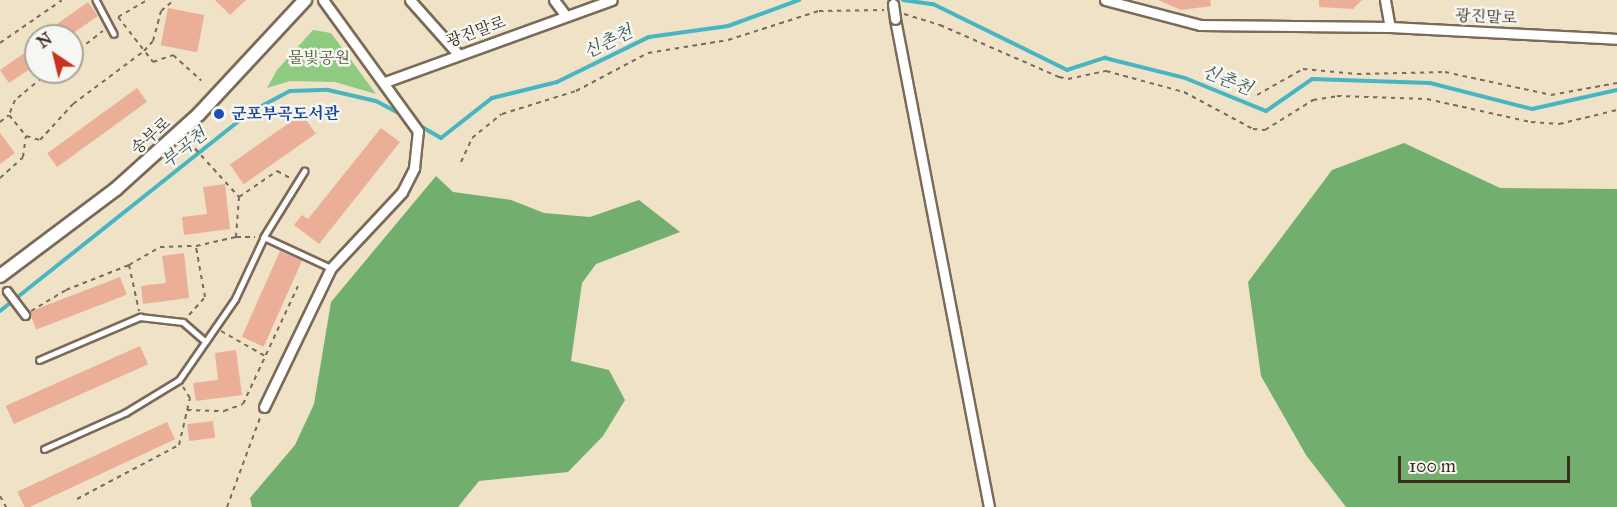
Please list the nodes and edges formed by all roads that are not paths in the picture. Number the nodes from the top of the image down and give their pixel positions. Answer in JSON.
{"nodes":[{"id":1,"x":96,"y":0,"type":"edge"},
{"id":2,"x":305,"y":0,"type":"edge"},
{"id":3,"x":323,"y":0,"type":"edge"},
{"id":4,"x":410,"y":0,"type":"edge"},
{"id":5,"x":554,"y":0,"type":"edge"},
{"id":6,"x":612,"y":0,"type":"edge"},
{"id":7,"x":892,"y":0,"type":"edge"},
{"id":8,"x":1105,"y":0,"type":"edge"},
{"id":9,"x":1385,"y":0,"type":"edge"},
{"id":10,"x":566,"y":16,"type":"junction"},
{"id":11,"x":1390,"y":27,"type":"junction"},
{"id":12,"x":114,"y":34,"type":"dead end"},
{"id":13,"x":1617,"y":39,"type":"edge"},
{"id":14,"x":458,"y":54,"type":"junction"},
{"id":15,"x":385,"y":82,"type":"junction"},
{"id":16,"x":305,"y":171,"type":"dead end"},
{"id":17,"x":264,"y":237,"type":"junction"},
{"id":18,"x":331,"y":268,"type":"junction"},
{"id":19,"x":0,"y":276,"type":"edge"},
{"id":20,"x":7,"y":291,"type":"dead end"},
{"id":21,"x":25,"y":315,"type":"road end"},
{"id":22,"x":206,"y":342,"type":"junction"},
{"id":23,"x":39,"y":360,"type":"dead end"},
{"id":24,"x":264,"y":407,"type":"road end"},
{"id":25,"x":44,"y":449,"type":"dead end"},
{"id":26,"x":988,"y":507,"type":"edge"}],
"edges":[{"from":1,"to":12,"type":"lane"},
{"from":2,"to":19,"type":"street","name":"송부로"},
{"from":3,"to":15,"type":"street"},
{"from":4,"to":14,"type":"street"},
{"from":5,"to":10,"type":"street"},
{"from":6,"to":10,"type":"street","name":"광진말로"},
{"from":7,"to":26,"type":"street","bridge":true},
{"from":8,"to":11,"type":"street","name":"광진말로"},
{"from":9,"to":11,"type":"street"},
{"from":10,"to":14,"type":"street","name":"광진말로"},
{"from":11,"to":13,"type":"street","name":"광진말로"},
{"from":14,"to":15,"type":"street","name":"광진말로"},
{"from":15,"to":18,"type":"street"},
{"from":16,"to":17,"type":"lane"},
{"from":17,"to":18,"type":"lane"},
{"from":17,"to":22,"type":"lane"},
{"from":18,"to":24,"type":"street"},
{"from":20,"to":21,"type":"street"},
{"from":22,"to":23,"type":"lane"},
{"from":22,"to":25,"type":"lane"}]}
